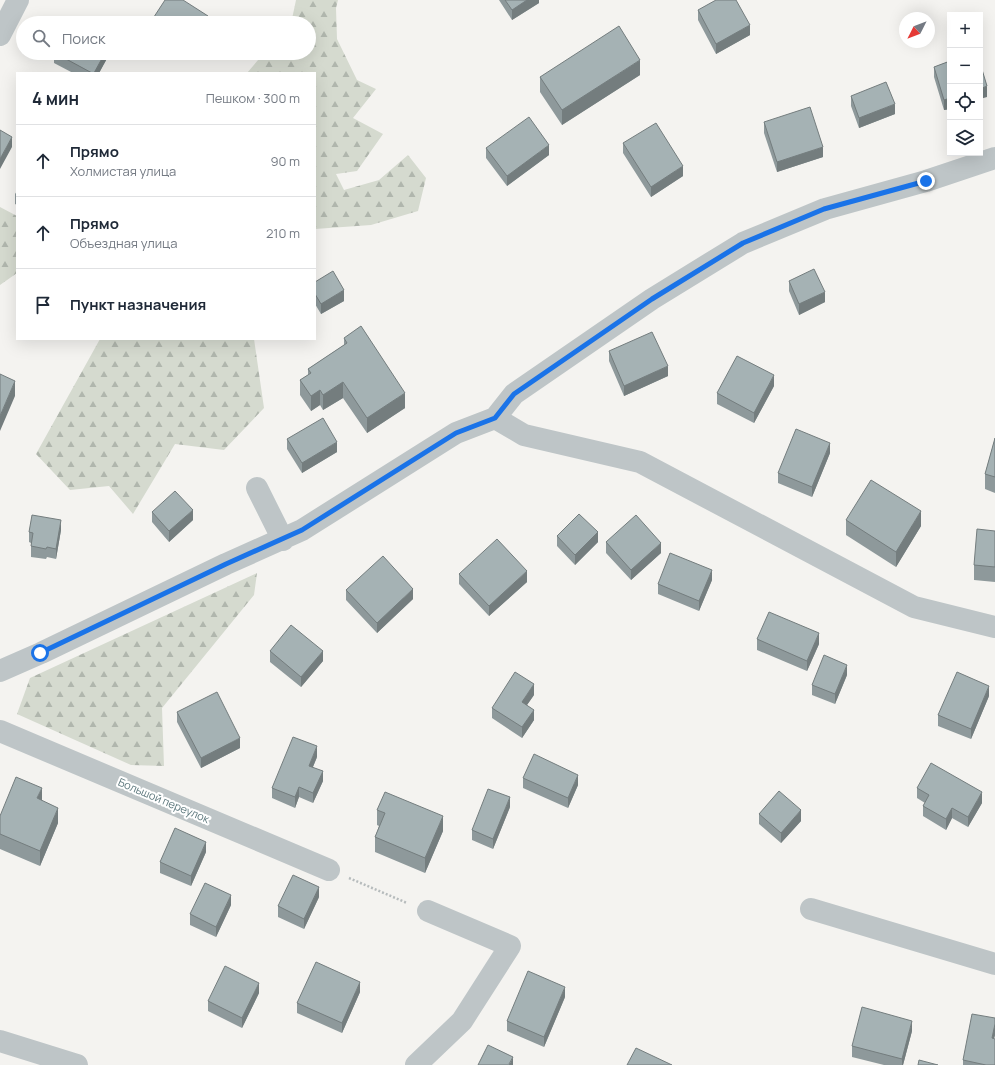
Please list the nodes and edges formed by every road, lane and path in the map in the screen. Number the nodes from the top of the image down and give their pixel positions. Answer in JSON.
{"nodes":[{"id":1,"x":18,"y":0,"type":"edge"},
{"id":2,"x":0,"y":35,"type":"edge"},
{"id":3,"x":995,"y":158,"type":"edge"},
{"id":4,"x":495,"y":418,"type":"junction"},
{"id":5,"x":257,"y":488,"type":"dead end"},
{"id":6,"x":293,"y":535,"type":"junction"},
{"id":7,"x":995,"y":627,"type":"edge"},
{"id":8,"x":0,"y":671,"type":"edge"},
{"id":9,"x":0,"y":730,"type":"edge"},
{"id":10,"x":329,"y":870,"type":"joint"},
{"id":11,"x":811,"y":909,"type":"dead end"},
{"id":12,"x":428,"y":912,"type":"joint"},
{"id":13,"x":995,"y":964,"type":"edge"},
{"id":14,"x":0,"y":1041,"type":"edge"},
{"id":15,"x":77,"y":1065,"type":"edge"},
{"id":16,"x":416,"y":1065,"type":"edge"}],
"edges":[{"from":1,"to":2,"type":"street"},
{"from":3,"to":4,"type":"street"},
{"from":4,"to":6,"type":"street"},
{"from":4,"to":7,"type":"street"},
{"from":5,"to":6,"type":"street"},
{"from":6,"to":8,"type":"street"},
{"from":9,"to":10,"type":"street","name":"Большой переулок"},
{"from":10,"to":12,"type":"path"},
{"from":11,"to":13,"type":"street"},
{"from":12,"to":16,"type":"street"},
{"from":14,"to":15,"type":"street"}]}
